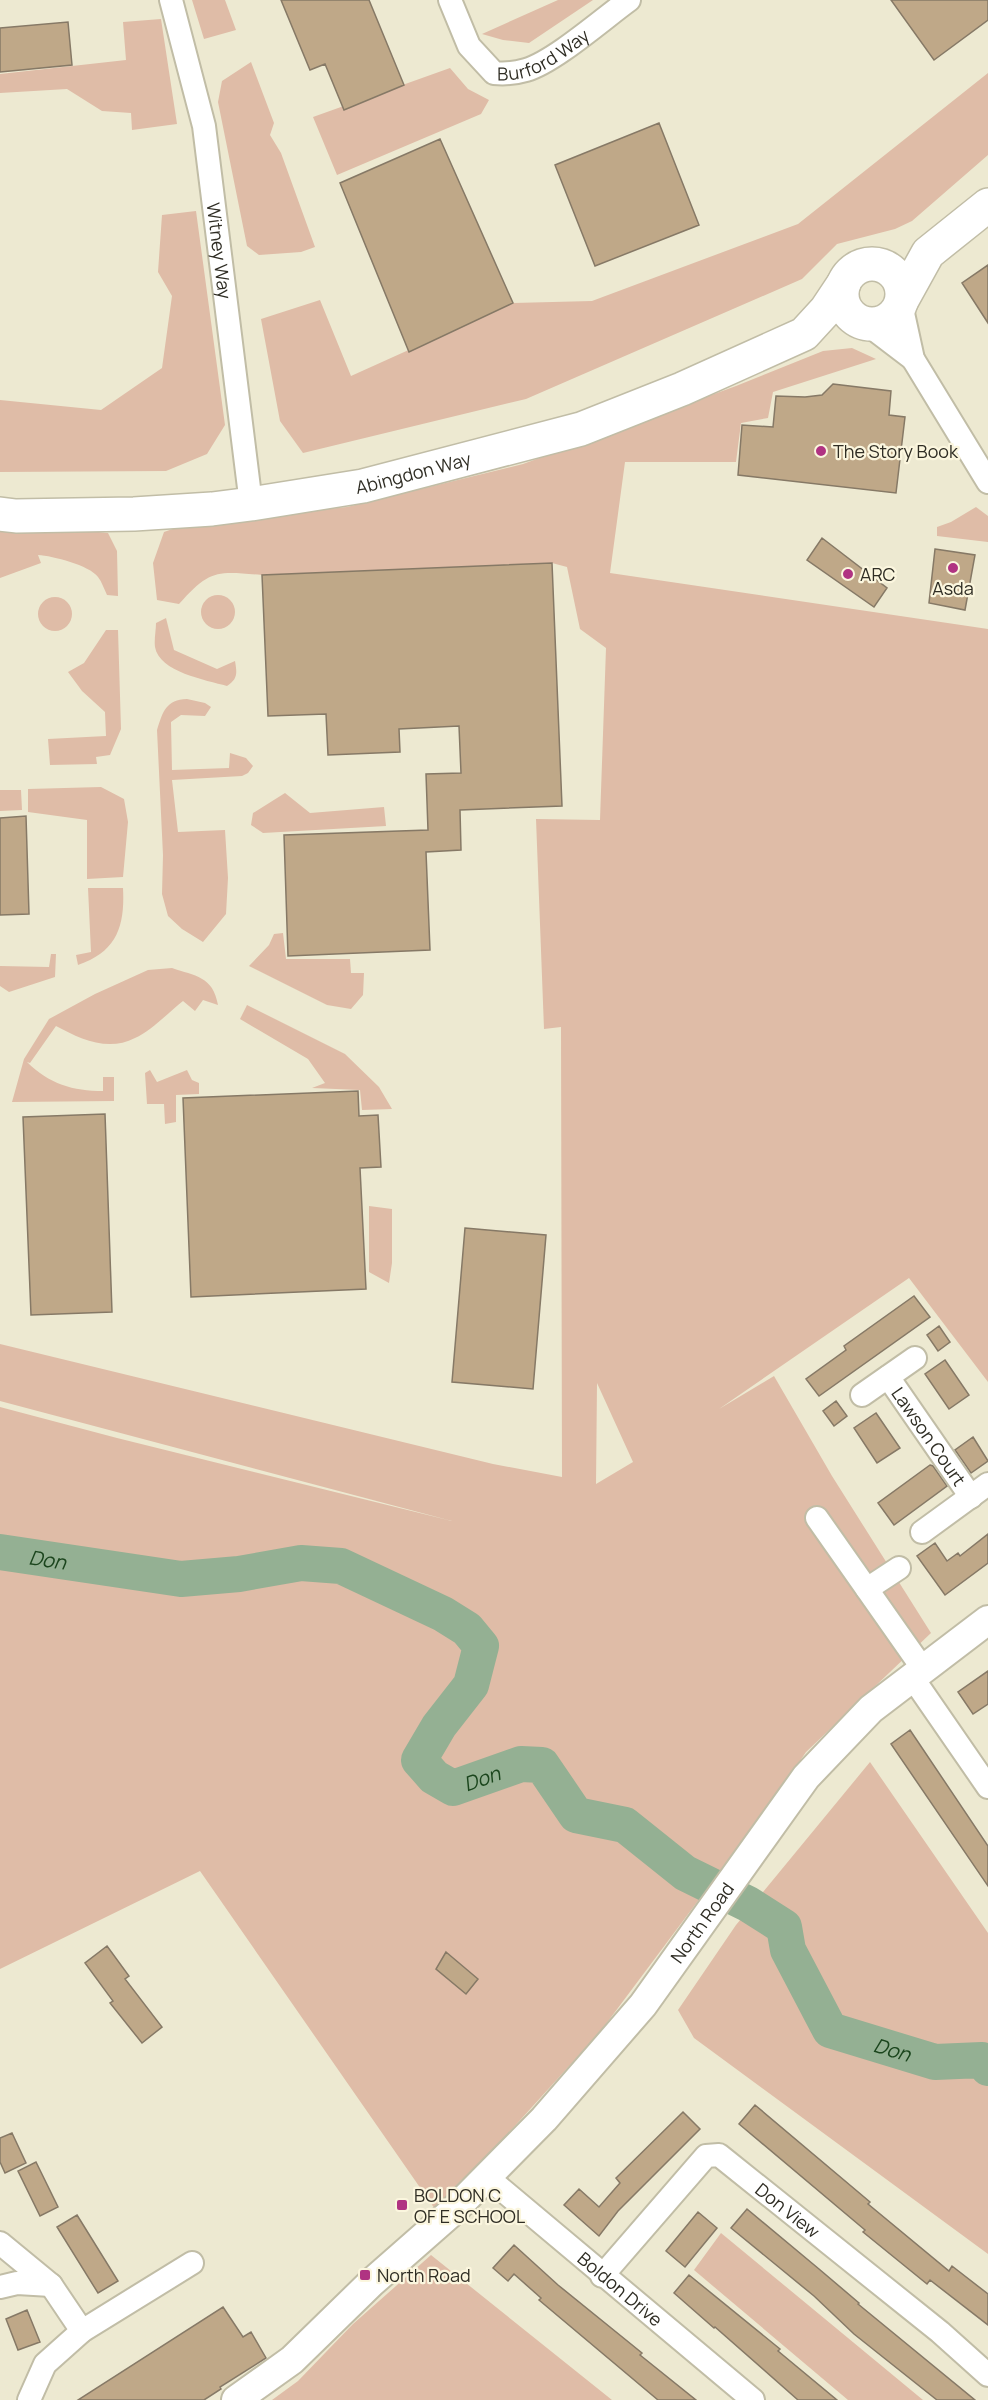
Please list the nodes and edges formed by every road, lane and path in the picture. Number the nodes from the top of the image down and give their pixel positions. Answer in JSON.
{"nodes":[{"id":1,"x":171,"y":0,"type":"edge"},
{"id":2,"x":450,"y":0,"type":"edge"},
{"id":3,"x":630,"y":0,"type":"edge"},
{"id":4,"x":988,"y":205,"type":"edge"},
{"id":5,"x":928,"y":253,"type":"junction"},
{"id":6,"x":877,"y":264,"type":"junction"},
{"id":7,"x":844,"y":283,"type":"junction"},
{"id":8,"x":902,"y":302,"type":"junction"},
{"id":9,"x":865,"y":324,"type":"junction"},
{"id":10,"x":804,"y":334,"type":"junction"},
{"id":11,"x":913,"y":359,"type":"junction"},
{"id":12,"x":988,"y":482,"type":"edge"},
{"id":13,"x":251,"y":504,"type":"junction"},
{"id":14,"x":0,"y":514,"type":"edge"},
{"id":15,"x":915,"y":1358,"type":"dead end"},
{"id":16,"x":888,"y":1377,"type":"junction"},
{"id":17,"x":862,"y":1395,"type":"dead end"},
{"id":18,"x":979,"y":1491,"type":"edge"},
{"id":19,"x":817,"y":1518,"type":"dead end"},
{"id":20,"x":922,"y":1532,"type":"dead end"},
{"id":21,"x":899,"y":1568,"type":"dead end"},
{"id":22,"x":867,"y":1589,"type":"junction"},
{"id":23,"x":988,"y":1620,"type":"edge"},
{"id":24,"x":918,"y":1673,"type":"junction"},
{"id":25,"x":988,"y":1787,"type":"edge"},
{"id":26,"x":487,"y":2177,"type":"junction"},
{"id":27,"x":0,"y":2243,"type":"edge"},
{"id":28,"x":192,"y":2263,"type":"dead end"},
{"id":29,"x":602,"y":2276,"type":"junction"},
{"id":30,"x":51,"y":2285,"type":"junction"},
{"id":31,"x":0,"y":2287,"type":"edge"},
{"id":32,"x":82,"y":2331,"type":"junction"},
{"id":33,"x":988,"y":2375,"type":"edge"},
{"id":34,"x":29,"y":2400,"type":"edge"},
{"id":35,"x":236,"y":2400,"type":"edge"},
{"id":36,"x":753,"y":2400,"type":"edge"}],
"edges":[{"from":1,"to":13,"type":"street","name":"Witney Way"},
{"from":2,"to":3,"type":"street","name":"Burford Way"},
{"from":4,"to":5,"type":"main road","name":"Abingdon Way"},
{"from":5,"to":6,"type":"main road","name":"Abingdon Way"},
{"from":5,"to":8,"type":"main road","name":"Abingdon Way"},
{"from":6,"to":7,"type":"main road","name":"Abingdon Way"},
{"from":6,"to":8,"type":"main road"},
{"from":7,"to":9,"type":"main road"},
{"from":7,"to":10,"type":"main road","name":"Abingdon Way"},
{"from":8,"to":9,"type":"main road","name":"Abingdon Way"},
{"from":8,"to":11,"type":"street"},
{"from":9,"to":10,"type":"main road","name":"Abingdon Way"},
{"from":9,"to":11,"type":"street"},
{"from":10,"to":13,"type":"main road","name":"Abingdon Way"},
{"from":11,"to":12,"type":"street"},
{"from":13,"to":14,"type":"main road","name":"Abingdon Way"},
{"from":15,"to":16,"type":"street","name":"Lawson Court"},
{"from":16,"to":17,"type":"street","name":"Lawson Court"},
{"from":16,"to":18,"type":"street","name":"Lawson Court"},
{"from":18,"to":20,"type":"street","name":"Lawson Court"},
{"from":19,"to":22,"type":"street"},
{"from":21,"to":22,"type":"street"},
{"from":22,"to":24,"type":"street"},
{"from":23,"to":24,"type":"street","name":"North Road"},
{"from":24,"to":25,"type":"street"},
{"from":24,"to":26,"type":"street","name":"North Road"},
{"from":26,"to":29,"type":"street","name":"Boldon Drive"},
{"from":26,"to":35,"type":"street","name":"North Road"},
{"from":27,"to":30,"type":"street"},
{"from":28,"to":32,"type":"street"},
{"from":29,"to":33,"type":"street","name":"Don View"},
{"from":29,"to":36,"type":"street","name":"Boldon Drive"},
{"from":30,"to":31,"type":"street"},
{"from":30,"to":32,"type":"street"},
{"from":32,"to":34,"type":"street"}]}
